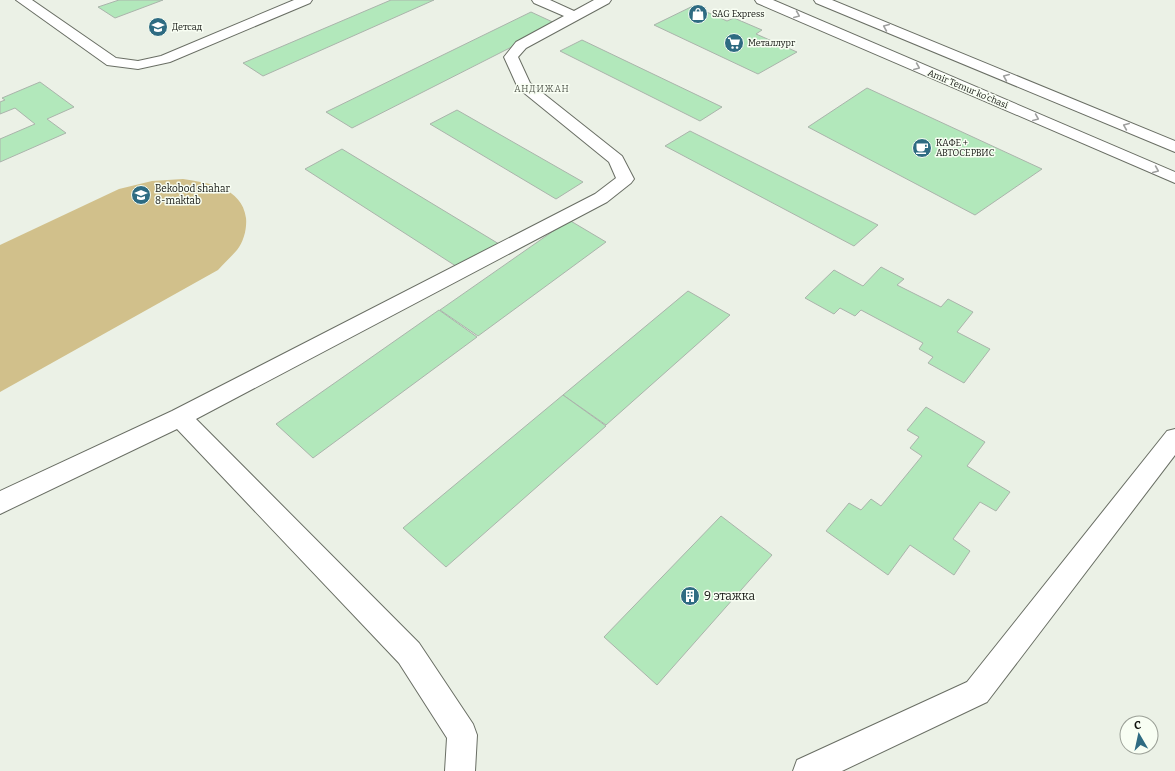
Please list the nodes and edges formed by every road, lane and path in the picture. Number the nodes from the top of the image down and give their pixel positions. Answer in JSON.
{"nodes":[{"id":1,"x":23,"y":0,"type":"edge"},
{"id":2,"x":305,"y":0,"type":"edge"},
{"id":3,"x":539,"y":0,"type":"edge"},
{"id":4,"x":604,"y":0,"type":"edge"},
{"id":5,"x":762,"y":0,"type":"edge"},
{"id":6,"x":821,"y":0,"type":"edge"},
{"id":7,"x":575,"y":16,"type":"junction"},
{"id":8,"x":1175,"y":147,"type":"edge"},
{"id":9,"x":1175,"y":178,"type":"edge"},
{"id":10,"x":180,"y":417,"type":"junction"},
{"id":11,"x":1175,"y":438,"type":"edge"},
{"id":12,"x":0,"y":503,"type":"edge"},
{"id":13,"x":460,"y":771,"type":"edge"},
{"id":14,"x":808,"y":771,"type":"edge"}],
"edges":[{"from":1,"to":2,"type":"street"},
{"from":3,"to":7,"type":"street"},
{"from":4,"to":7,"type":"street"},
{"from":5,"to":9,"type":"street","name":"Amir Temur koʻchasi","one_way":true},
{"from":8,"to":6,"type":"street","one_way":true},
{"from":7,"to":10,"type":"street"},
{"from":10,"to":12,"type":"street"},
{"from":10,"to":13,"type":"street"},
{"from":11,"to":14,"type":"street"}]}
